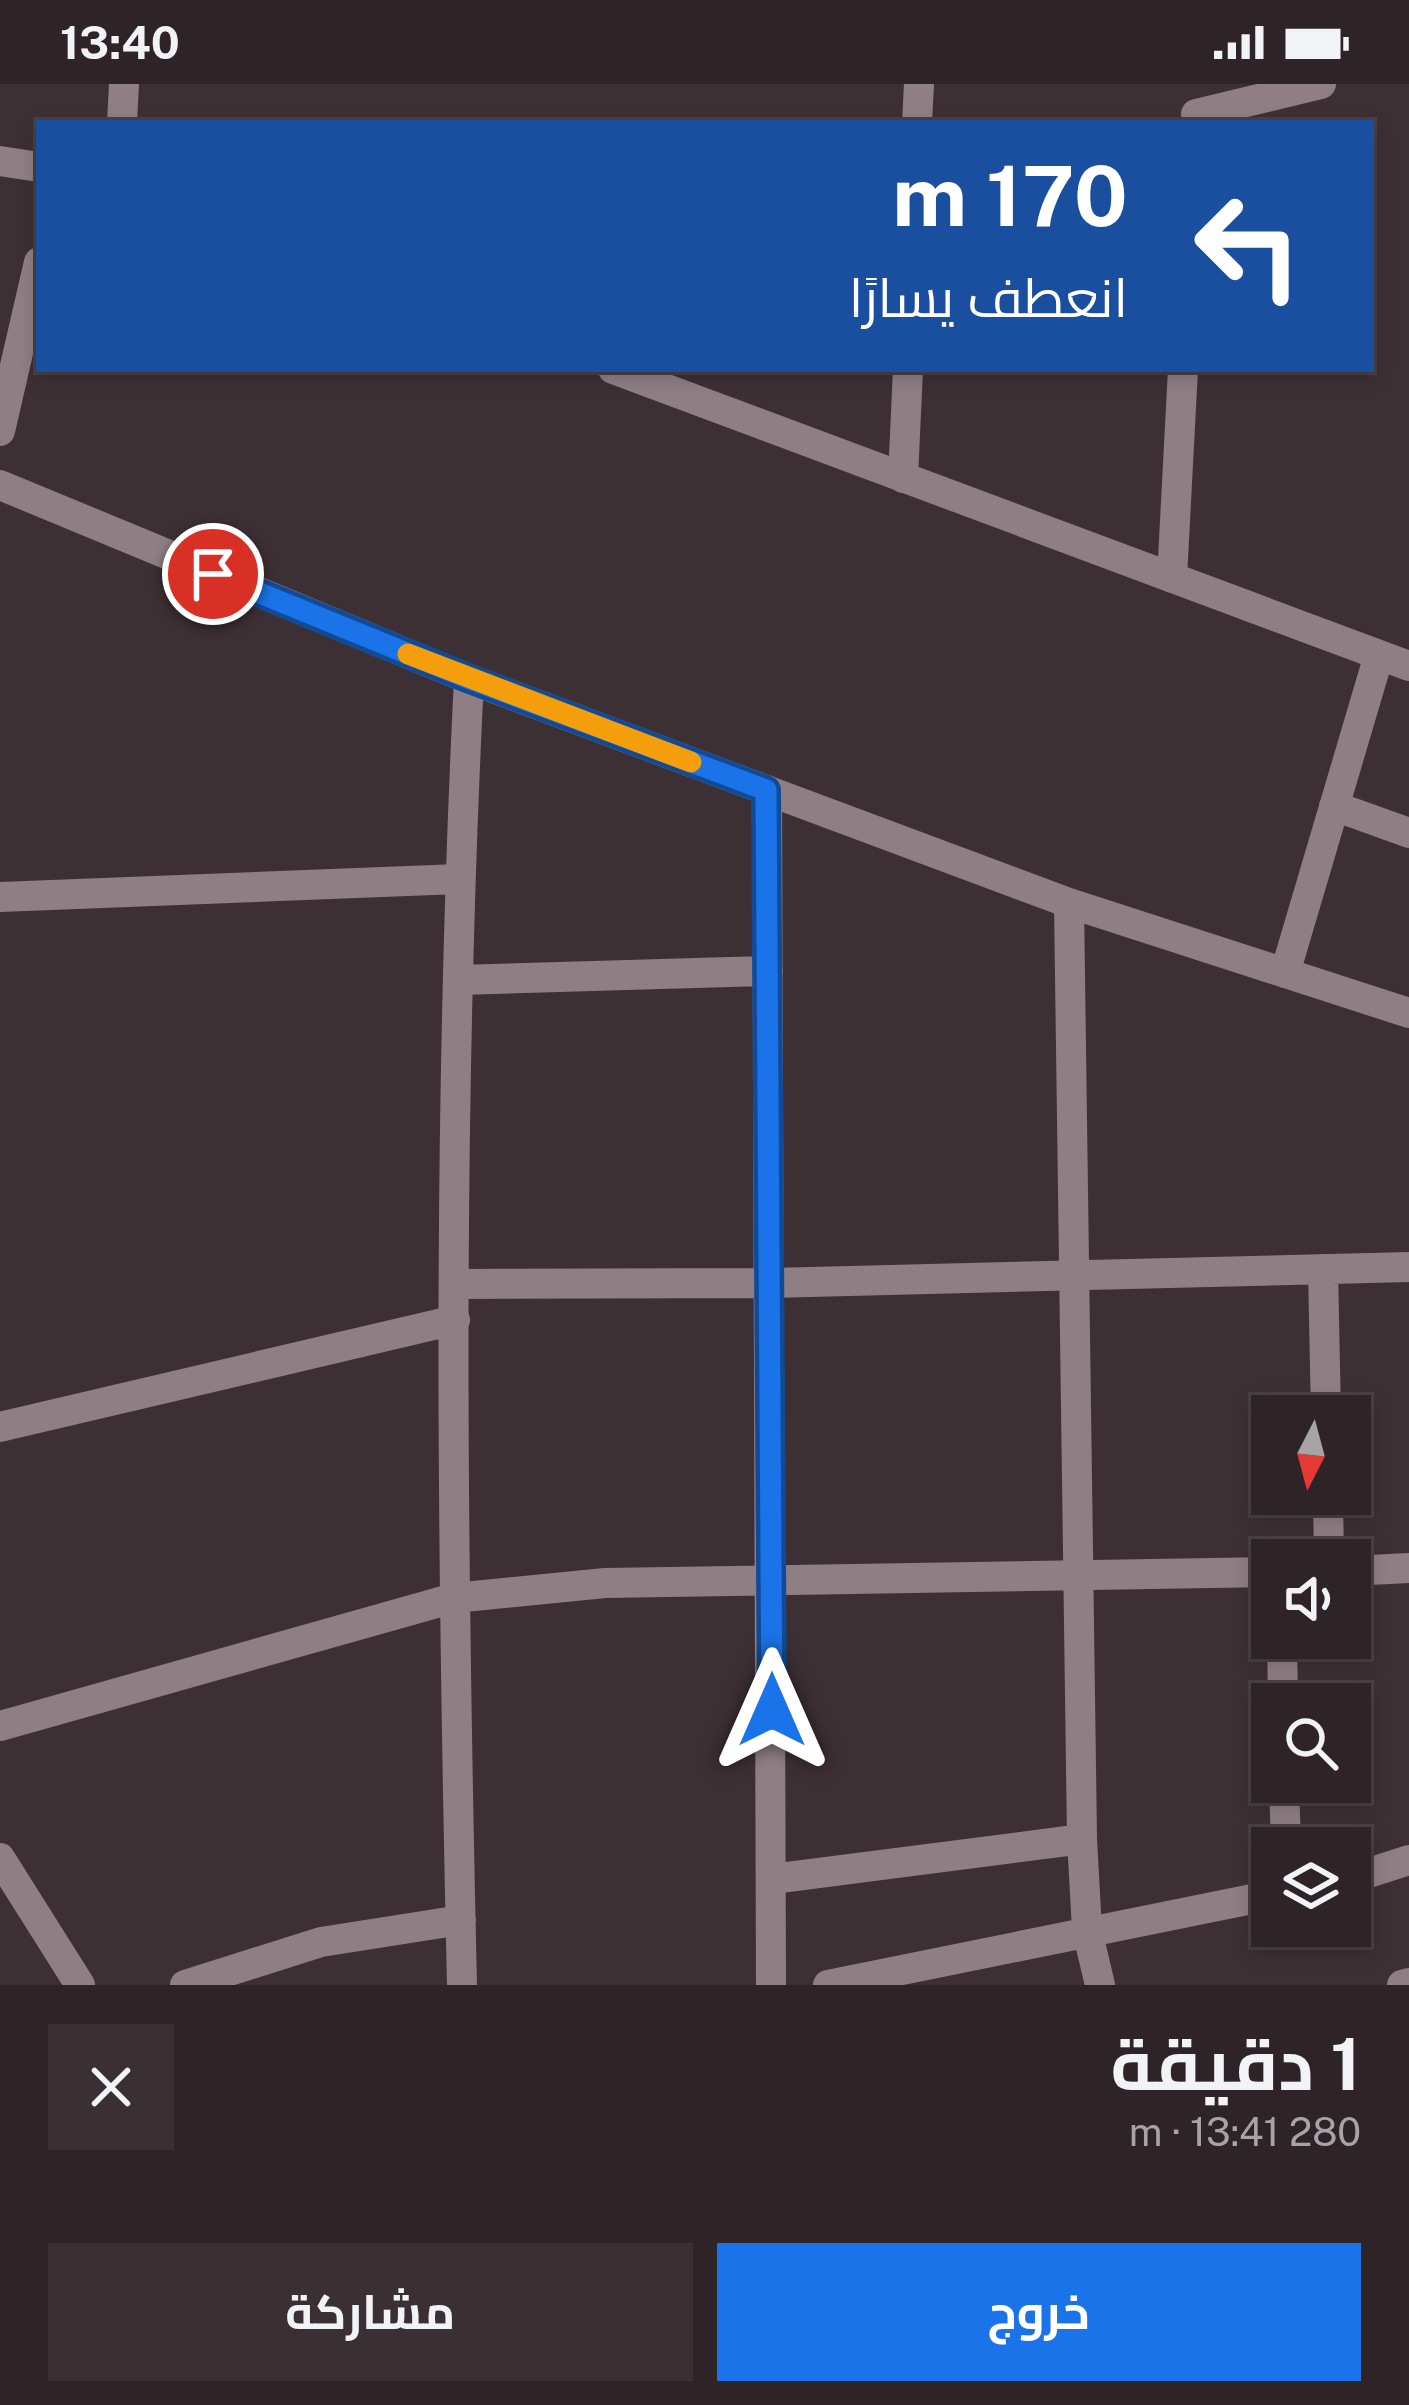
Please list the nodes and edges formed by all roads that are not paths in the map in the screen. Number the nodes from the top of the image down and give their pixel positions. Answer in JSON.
{"nodes":[{"id":1,"x":124,"y":84,"type":"edge"},
{"id":2,"x":919,"y":84,"type":"edge"},
{"id":3,"x":1321,"y":84,"type":"edge"},
{"id":4,"x":1196,"y":107,"type":"edge"},
{"id":5,"x":122,"y":120,"type":"edge"},
{"id":6,"x":917,"y":120,"type":"edge"},
{"id":7,"x":0,"y":160,"type":"edge"},
{"id":8,"x":36,"y":166,"type":"edge"},
{"id":9,"x":36,"y":275,"type":"edge"},
{"id":10,"x":621,"y":372,"type":"edge"},
{"id":11,"x":908,"y":372,"type":"edge"},
{"id":12,"x":1183,"y":372,"type":"edge"},
{"id":13,"x":1,"y":424,"type":"edge"},
{"id":14,"x":903,"y":478,"type":"junction"},
{"id":15,"x":0,"y":485,"type":"edge"},
{"id":16,"x":1172,"y":578,"type":"junction"},
{"id":17,"x":1379,"y":656,"type":"junction"},
{"id":18,"x":1409,"y":666,"type":"edge"},
{"id":19,"x":470,"y":679,"type":"junction"},
{"id":20,"x":766,"y":790,"type":"junction"},
{"id":21,"x":1334,"y":806,"type":"junction"},
{"id":22,"x":1409,"y":833,"type":"edge"},
{"id":23,"x":459,"y":879,"type":"junction"},
{"id":24,"x":0,"y":897,"type":"edge"},
{"id":25,"x":1070,"y":903,"type":"junction"},
{"id":26,"x":768,"y":971,"type":"junction"},
{"id":27,"x":1285,"y":973,"type":"junction"},
{"id":28,"x":458,"y":980,"type":"junction"},
{"id":29,"x":1409,"y":1013,"type":"edge"},
{"id":30,"x":1409,"y":1267,"type":"edge"},
{"id":31,"x":1323,"y":1269,"type":"junction"},
{"id":32,"x":1076,"y":1275,"type":"junction"},
{"id":33,"x":770,"y":1283,"type":"junction"},
{"id":34,"x":455,"y":1285,"type":"junction"},
{"id":35,"x":455,"y":1320,"type":"junction"},
{"id":36,"x":1326,"y":1395,"type":"edge"},
{"id":37,"x":0,"y":1427,"type":"edge"},
{"id":38,"x":1409,"y":1568,"type":"edge"},
{"id":39,"x":1371,"y":1569,"type":"edge"},
{"id":40,"x":1251,"y":1572,"type":"edge"},
{"id":41,"x":1081,"y":1576,"type":"junction"},
{"id":42,"x":772,"y":1582,"type":"junction"},
{"id":43,"x":454,"y":1598,"type":"junction"},
{"id":44,"x":0,"y":1726,"type":"edge"},
{"id":45,"x":1082,"y":1839,"type":"junction"},
{"id":46,"x":1409,"y":1860,"type":"edge"},
{"id":47,"x":1371,"y":1872,"type":"edge"},
{"id":48,"x":4,"y":1874,"type":"edge"},
{"id":49,"x":772,"y":1879,"type":"junction"},
{"id":50,"x":1251,"y":1899,"type":"edge"},
{"id":51,"x":460,"y":1920,"type":"junction"},
{"id":52,"x":1087,"y":1930,"type":"junction"},
{"id":53,"x":919,"y":1976,"type":"edge"},
{"id":54,"x":80,"y":1985,"type":"edge"},
{"id":55,"x":185,"y":1985,"type":"edge"},
{"id":56,"x":462,"y":1985,"type":"edge"},
{"id":57,"x":771,"y":1985,"type":"edge"},
{"id":58,"x":828,"y":1985,"type":"edge"},
{"id":59,"x":1100,"y":1985,"type":"edge"}],
"edges":[{"from":1,"to":5,"type":"street"},
{"from":2,"to":6,"type":"street"},
{"from":3,"to":4,"type":"street"},
{"from":7,"to":8,"type":"street"},
{"from":9,"to":13,"type":"street"},
{"from":10,"to":14,"type":"street"},
{"from":11,"to":14,"type":"street"},
{"from":12,"to":16,"type":"street"},
{"from":14,"to":16,"type":"street"},
{"from":15,"to":19,"type":"street"},
{"from":16,"to":17,"type":"street"},
{"from":17,"to":18,"type":"street"},
{"from":17,"to":21,"type":"street"},
{"from":19,"to":20,"type":"street"},
{"from":19,"to":23,"type":"street"},
{"from":20,"to":25,"type":"street"},
{"from":20,"to":26,"type":"street"},
{"from":21,"to":22,"type":"street"},
{"from":21,"to":27,"type":"street"},
{"from":23,"to":24,"type":"street"},
{"from":23,"to":28,"type":"street"},
{"from":25,"to":27,"type":"street"},
{"from":25,"to":32,"type":"street"},
{"from":26,"to":28,"type":"street"},
{"from":26,"to":33,"type":"street"},
{"from":27,"to":29,"type":"street"},
{"from":28,"to":34,"type":"street"},
{"from":30,"to":31,"type":"street"},
{"from":31,"to":32,"type":"street"},
{"from":31,"to":36,"type":"street"},
{"from":32,"to":33,"type":"street"},
{"from":32,"to":41,"type":"street"},
{"from":33,"to":34,"type":"street"},
{"from":33,"to":42,"type":"street"},
{"from":34,"to":35,"type":"street"},
{"from":35,"to":37,"type":"street"},
{"from":35,"to":43,"type":"street"},
{"from":38,"to":39,"type":"street"},
{"from":40,"to":41,"type":"street"},
{"from":41,"to":42,"type":"street"},
{"from":41,"to":45,"type":"street"},
{"from":42,"to":43,"type":"street"},
{"from":42,"to":49,"type":"street"},
{"from":43,"to":44,"type":"street"},
{"from":43,"to":51,"type":"street"},
{"from":45,"to":49,"type":"street"},
{"from":45,"to":52,"type":"street"},
{"from":46,"to":47,"type":"street"},
{"from":48,"to":54,"type":"street"},
{"from":49,"to":57,"type":"street"},
{"from":50,"to":52,"type":"street"},
{"from":51,"to":55,"type":"street"},
{"from":51,"to":56,"type":"street"},
{"from":52,"to":53,"type":"street"},
{"from":52,"to":59,"type":"street"},
{"from":53,"to":58,"type":"street"}]}
